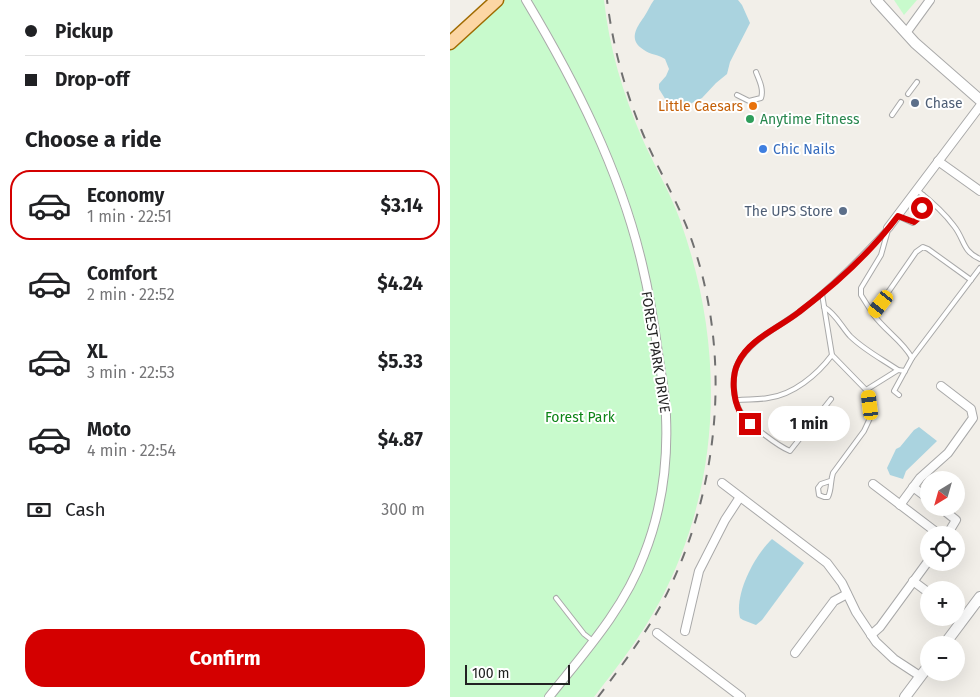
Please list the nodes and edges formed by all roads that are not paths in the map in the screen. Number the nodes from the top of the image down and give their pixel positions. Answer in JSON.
{"nodes":[{"id":1,"x":497,"y":0,"type":"edge"},
{"id":2,"x":526,"y":0,"type":"edge"},
{"id":3,"x":876,"y":0,"type":"edge"},
{"id":4,"x":930,"y":0,"type":"edge"},
{"id":5,"x":906,"y":33,"type":"junction"},
{"id":6,"x":450,"y":43,"type":"edge"},
{"id":7,"x":756,"y":72,"type":"dead end"},
{"id":8,"x":917,"y":82,"type":"dead end"},
{"id":9,"x":908,"y":94,"type":"dead end"},
{"id":10,"x":737,"y":95,"type":"dead end"},
{"id":11,"x":980,"y":100,"type":"edge"},
{"id":12,"x":902,"y":102,"type":"dead end"},
{"id":13,"x":980,"y":106,"type":"edge"},
{"id":14,"x":892,"y":115,"type":"dead end"},
{"id":15,"x":938,"y":160,"type":"junction"},
{"id":16,"x":980,"y":191,"type":"edge"},
{"id":17,"x":920,"y":192,"type":"junction"},
{"id":18,"x":898,"y":216,"type":"junction"},
{"id":19,"x":888,"y":228,"type":"junction"},
{"id":20,"x":980,"y":259,"type":"edge"},
{"id":21,"x":980,"y":268,"type":"edge"},
{"id":22,"x":971,"y":280,"type":"junction"},
{"id":23,"x":822,"y":294,"type":"junction"},
{"id":24,"x":824,"y":307,"type":"junction"},
{"id":25,"x":873,"y":314,"type":"junction"},
{"id":26,"x":832,"y":355,"type":"junction"},
{"id":27,"x":912,"y":358,"type":"junction"},
{"id":28,"x":898,"y":370,"type":"junction"},
{"id":29,"x":905,"y":371,"type":"junction"},
{"id":30,"x":942,"y":386,"type":"dead end"},
{"id":31,"x":866,"y":390,"type":"junction"},
{"id":32,"x":900,"y":395,"type":"dead end"},
{"id":33,"x":831,"y":399,"type":"dead end"},
{"id":34,"x":737,"y":400,"type":"junction"},
{"id":35,"x":830,"y":480,"type":"junction"},
{"id":36,"x":722,"y":483,"type":"dead end"},
{"id":37,"x":873,"y":484,"type":"dead end"},
{"id":38,"x":913,"y":488,"type":"junction"},
{"id":39,"x":920,"y":493,"type":"edge"},
{"id":40,"x":740,"y":497,"type":"junction"},
{"id":41,"x":900,"y":505,"type":"junction"},
{"id":42,"x":951,"y":516,"type":"edge"},
{"id":43,"x":928,"y":526,"type":"edge"},
{"id":44,"x":952,"y":526,"type":"edge"},
{"id":45,"x":921,"y":571,"type":"edge"},
{"id":46,"x":913,"y":581,"type":"junction"},
{"id":47,"x":920,"y":586,"type":"edge"},
{"id":48,"x":847,"y":594,"type":"junction"},
{"id":49,"x":980,"y":597,"type":"edge"},
{"id":50,"x":556,"y":598,"type":"dead end"},
{"id":51,"x":685,"y":631,"type":"dead end"},
{"id":52,"x":657,"y":633,"type":"dead end"},
{"id":53,"x":871,"y":635,"type":"junction"},
{"id":54,"x":951,"y":636,"type":"edge"},
{"id":55,"x":592,"y":641,"type":"junction"},
{"id":56,"x":794,"y":653,"type":"dead end"},
{"id":57,"x":920,"y":676,"type":"joint"},
{"id":58,"x":549,"y":697,"type":"edge"},
{"id":59,"x":741,"y":697,"type":"edge"},
{"id":60,"x":905,"y":697,"type":"edge"}],
"edges":[{"from":1,"to":6,"type":"main road"},
{"from":2,"to":55,"type":"street","name":"FOREST PARK DRIVE"},
{"from":3,"to":5,"type":"street"},
{"from":4,"to":5,"type":"street"},
{"from":5,"to":11,"type":"street"},
{"from":7,"to":10,"type":"lane"},
{"from":8,"to":9,"type":"lane"},
{"from":12,"to":14,"type":"lane"},
{"from":13,"to":15,"type":"street"},
{"from":15,"to":16,"type":"street"},
{"from":15,"to":17,"type":"street"},
{"from":17,"to":18,"type":"street"},
{"from":17,"to":18,"type":"lane"},
{"from":17,"to":20,"type":"lane"},
{"from":18,"to":19,"type":"street"},
{"from":19,"to":23,"type":"lane"},
{"from":19,"to":25,"type":"lane"},
{"from":21,"to":22,"type":"lane"},
{"from":22,"to":25,"type":"lane"},
{"from":22,"to":27,"type":"lane"},
{"from":23,"to":24,"type":"lane"},
{"from":23,"to":34,"type":"lane"},
{"from":24,"to":26,"type":"lane"},
{"from":24,"to":28,"type":"lane"},
{"from":25,"to":27,"type":"lane"},
{"from":26,"to":31,"type":"lane"},
{"from":26,"to":34,"type":"lane"},
{"from":27,"to":29,"type":"lane"},
{"from":28,"to":29,"type":"lane"},
{"from":28,"to":31,"type":"lane"},
{"from":29,"to":32,"type":"lane"},
{"from":30,"to":38,"type":"street"},
{"from":31,"to":35,"type":"lane"},
{"from":33,"to":34,"type":"lane"},
{"from":35,"to":35,"type":"lane"},
{"from":36,"to":40,"type":"street"},
{"from":37,"to":41,"type":"street"},
{"from":38,"to":39,"type":"street"},
{"from":38,"to":41,"type":"street"},
{"from":40,"to":48,"type":"street"},
{"from":40,"to":51,"type":"street"},
{"from":41,"to":43,"type":"street"},
{"from":42,"to":44,"type":"street"},
{"from":45,"to":46,"type":"street"},
{"from":46,"to":47,"type":"street"},
{"from":46,"to":53,"type":"street"},
{"from":48,"to":53,"type":"street"},
{"from":48,"to":56,"type":"street"},
{"from":49,"to":54,"type":"street"},
{"from":50,"to":55,"type":"lane"},
{"from":52,"to":59,"type":"street"},
{"from":53,"to":57,"type":"street"},
{"from":55,"to":58,"type":"street","name":"FOREST PARK DRIVE"},
{"from":57,"to":60,"type":"street"}]}
